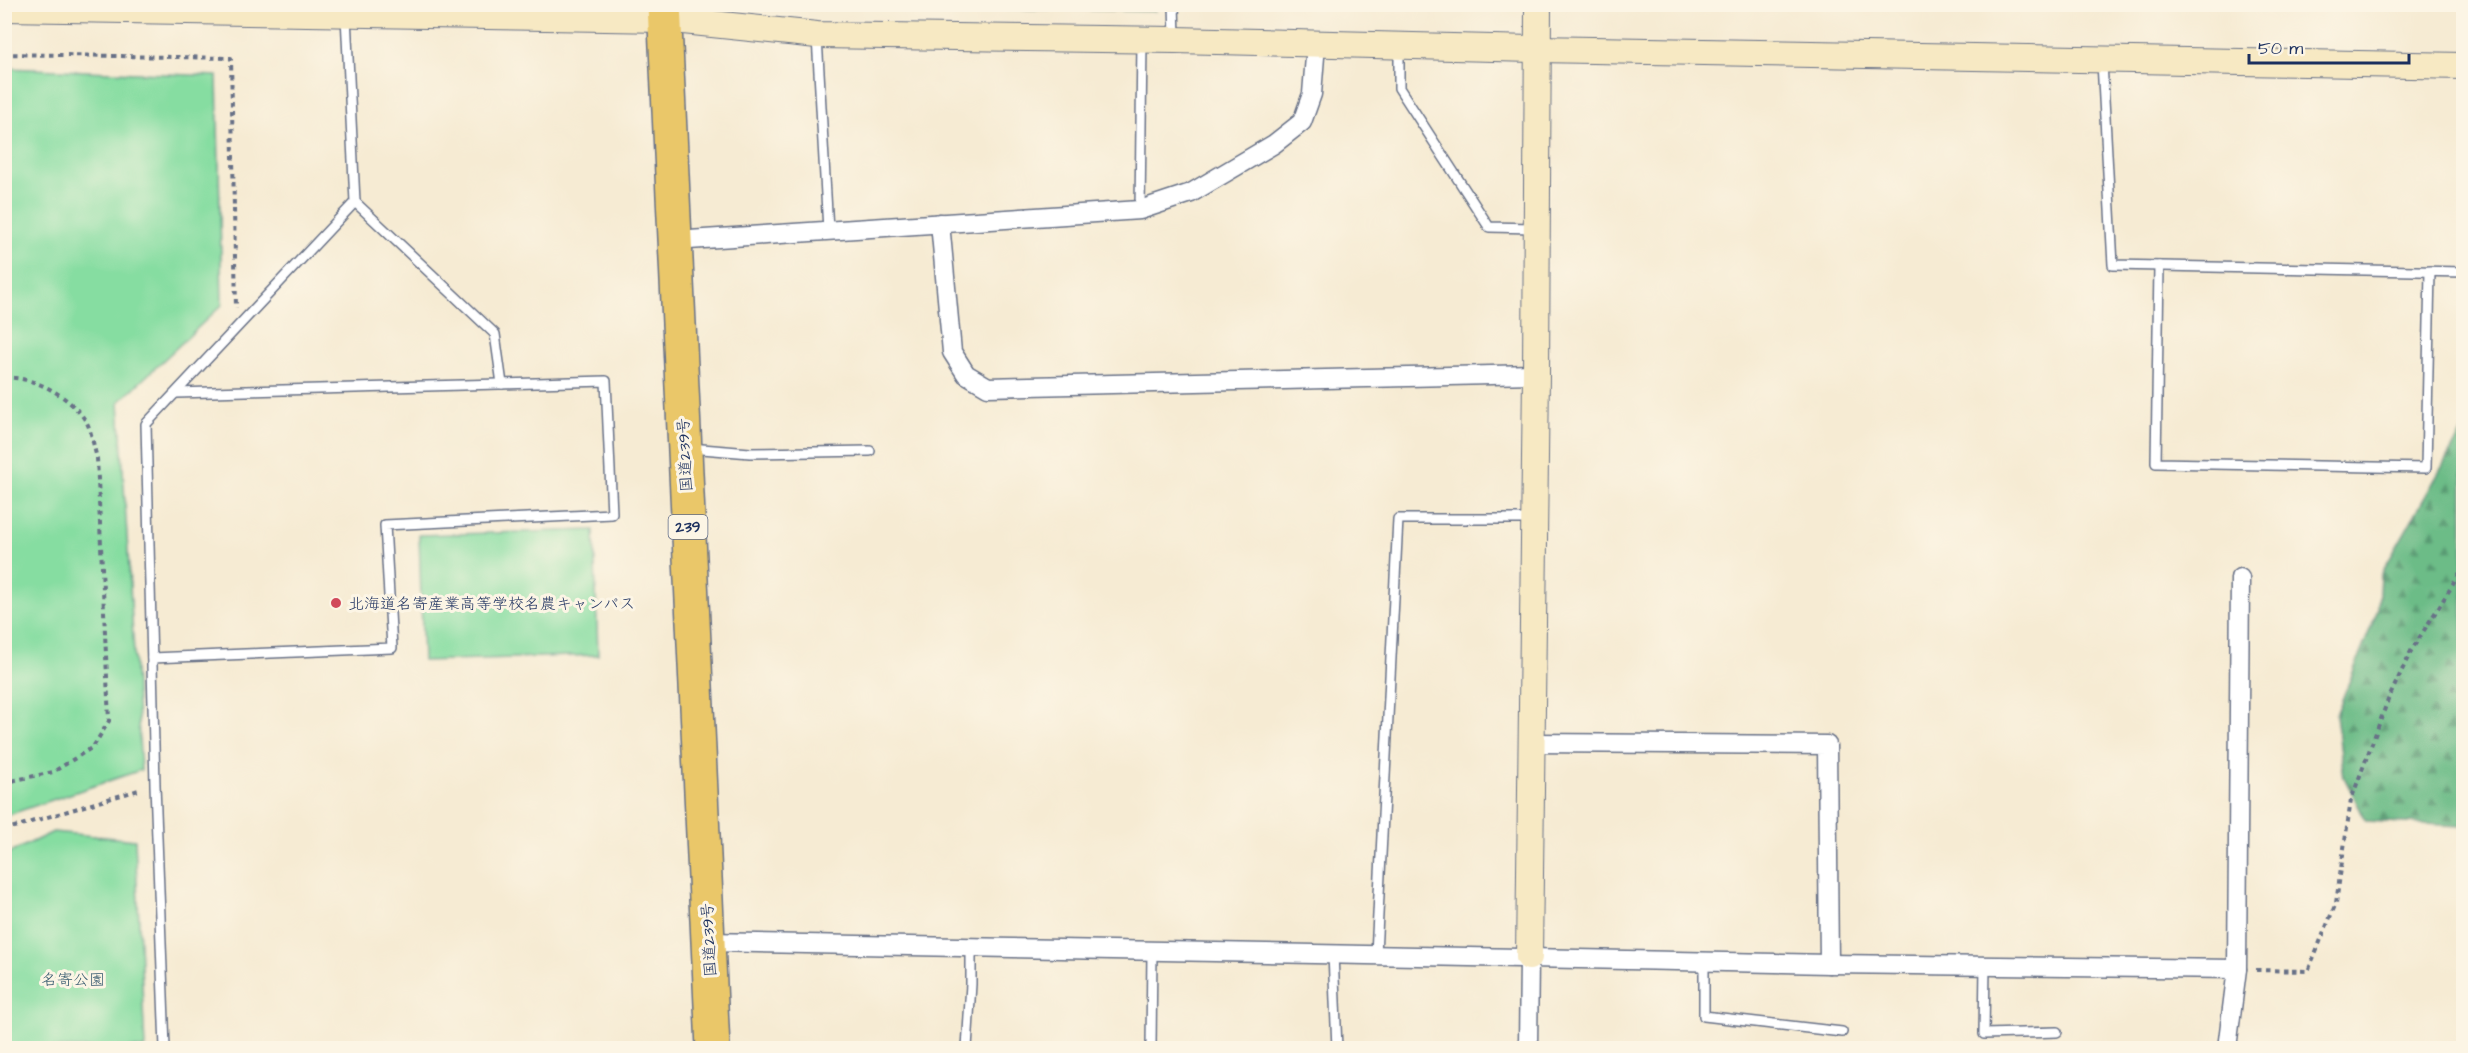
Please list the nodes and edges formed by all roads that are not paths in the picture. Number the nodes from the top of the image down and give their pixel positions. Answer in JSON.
{"nodes":[{"id":1,"x":1174,"y":4,"type":"edge"},
{"id":2,"x":1538,"y":4,"type":"edge"},
{"id":3,"x":104,"y":7,"type":"edge"},
{"id":4,"x":4,"y":8,"type":"edge"},
{"id":5,"x":664,"y":12,"type":"edge"},
{"id":6,"x":346,"y":14,"type":"junction"},
{"id":7,"x":817,"y":35,"type":"junction"},
{"id":8,"x":1142,"y":39,"type":"junction"},
{"id":9,"x":1174,"y":40,"type":"junction"},
{"id":10,"x":1316,"y":44,"type":"junction"},
{"id":11,"x":1399,"y":46,"type":"junction"},
{"id":12,"x":1537,"y":49,"type":"junction"},
{"id":13,"x":2102,"y":59,"type":"junction"},
{"id":14,"x":2463,"y":66,"type":"edge"},
{"id":15,"x":355,"y":202,"type":"junction"},
{"id":16,"x":1140,"y":210,"type":"junction"},
{"id":17,"x":940,"y":223,"type":"junction"},
{"id":18,"x":1536,"y":228,"type":"junction"},
{"id":19,"x":828,"y":230,"type":"junction"},
{"id":20,"x":674,"y":241,"type":"junction"},
{"id":21,"x":2159,"y":266,"type":"junction"},
{"id":22,"x":2430,"y":271,"type":"junction"},
{"id":23,"x":2463,"y":272,"type":"edge"},
{"id":24,"x":1536,"y":374,"type":"junction"},
{"id":25,"x":502,"y":384,"type":"junction"},
{"id":26,"x":177,"y":393,"type":"junction"},
{"id":27,"x":684,"y":448,"type":"junction"},
{"id":28,"x":870,"y":451,"type":"dead end"},
{"id":29,"x":1534,"y":519,"type":"junction"},
{"id":30,"x":2240,"y":578,"type":"dead end"},
{"id":31,"x":152,"y":658,"type":"junction"},
{"id":32,"x":1531,"y":743,"type":"junction"},
{"id":33,"x":709,"y":942,"type":"junction"},
{"id":34,"x":971,"y":947,"type":"junction"},
{"id":35,"x":1152,"y":951,"type":"junction"},
{"id":36,"x":1333,"y":954,"type":"junction"},
{"id":37,"x":1376,"y":954,"type":"junction"},
{"id":38,"x":1529,"y":957,"type":"junction"},
{"id":39,"x":1704,"y":962,"type":"junction"},
{"id":40,"x":1829,"y":964,"type":"junction"},
{"id":41,"x":1985,"y":966,"type":"junction"},
{"id":42,"x":2237,"y":969,"type":"junction"},
{"id":43,"x":1842,"y":1032,"type":"dead end"},
{"id":44,"x":2058,"y":1032,"type":"dead end"},
{"id":45,"x":165,"y":1048,"type":"edge"},
{"id":46,"x":713,"y":1048,"type":"edge"},
{"id":47,"x":967,"y":1048,"type":"edge"},
{"id":48,"x":1151,"y":1048,"type":"edge"},
{"id":49,"x":1337,"y":1048,"type":"edge"},
{"id":50,"x":1528,"y":1048,"type":"edge"},
{"id":51,"x":2227,"y":1048,"type":"edge"}],
"edges":[{"from":1,"to":9,"type":"lane"},
{"from":2,"to":12,"type":"street"},
{"from":3,"to":4,"type":"street"},
{"from":3,"to":6,"type":"street"},
{"from":5,"to":6,"type":"street"},
{"from":5,"to":7,"type":"street"},
{"from":5,"to":20,"type":"highway","name":"国道239号","number":"239"},
{"from":6,"to":15,"type":"lane"},
{"from":7,"to":8,"type":"street"},
{"from":7,"to":19,"type":"lane"},
{"from":8,"to":9,"type":"street"},
{"from":8,"to":16,"type":"lane"},
{"from":9,"to":10,"type":"street"},
{"from":10,"to":11,"type":"street"},
{"from":10,"to":16,"type":"street"},
{"from":11,"to":12,"type":"street"},
{"from":11,"to":18,"type":"lane"},
{"from":12,"to":13,"type":"street"},
{"from":12,"to":18,"type":"street"},
{"from":13,"to":14,"type":"street"},
{"from":13,"to":21,"type":"lane"},
{"from":15,"to":25,"type":"lane"},
{"from":15,"to":26,"type":"lane"},
{"from":16,"to":17,"type":"street"},
{"from":17,"to":19,"type":"street"},
{"from":17,"to":24,"type":"street"},
{"from":18,"to":24,"type":"street"},
{"from":19,"to":20,"type":"street"},
{"from":20,"to":27,"type":"highway","name":"国道239号","number":"239"},
{"from":21,"to":22,"type":"lane"},
{"from":21,"to":22,"type":"lane"},
{"from":22,"to":23,"type":"lane"},
{"from":24,"to":29,"type":"street"},
{"from":25,"to":26,"type":"lane"},
{"from":25,"to":31,"type":"lane"},
{"from":26,"to":31,"type":"lane"},
{"from":27,"to":28,"type":"lane"},
{"from":27,"to":33,"type":"highway","name":"国道239号","number":"239"},
{"from":29,"to":32,"type":"street"},
{"from":29,"to":37,"type":"lane"},
{"from":30,"to":42,"type":"street"},
{"from":31,"to":45,"type":"lane"},
{"from":32,"to":38,"type":"street"},
{"from":32,"to":40,"type":"street"},
{"from":33,"to":34,"type":"street"},
{"from":33,"to":46,"type":"highway","name":"国道239号","number":"239"},
{"from":34,"to":35,"type":"street"},
{"from":34,"to":47,"type":"lane"},
{"from":35,"to":36,"type":"street"},
{"from":35,"to":48,"type":"lane"},
{"from":36,"to":37,"type":"street"},
{"from":36,"to":49,"type":"lane"},
{"from":37,"to":38,"type":"street"},
{"from":38,"to":39,"type":"street"},
{"from":38,"to":50,"type":"street"},
{"from":39,"to":40,"type":"street"},
{"from":39,"to":43,"type":"lane"},
{"from":40,"to":41,"type":"street"},
{"from":41,"to":42,"type":"street"},
{"from":41,"to":44,"type":"lane"},
{"from":42,"to":51,"type":"street"}]}
